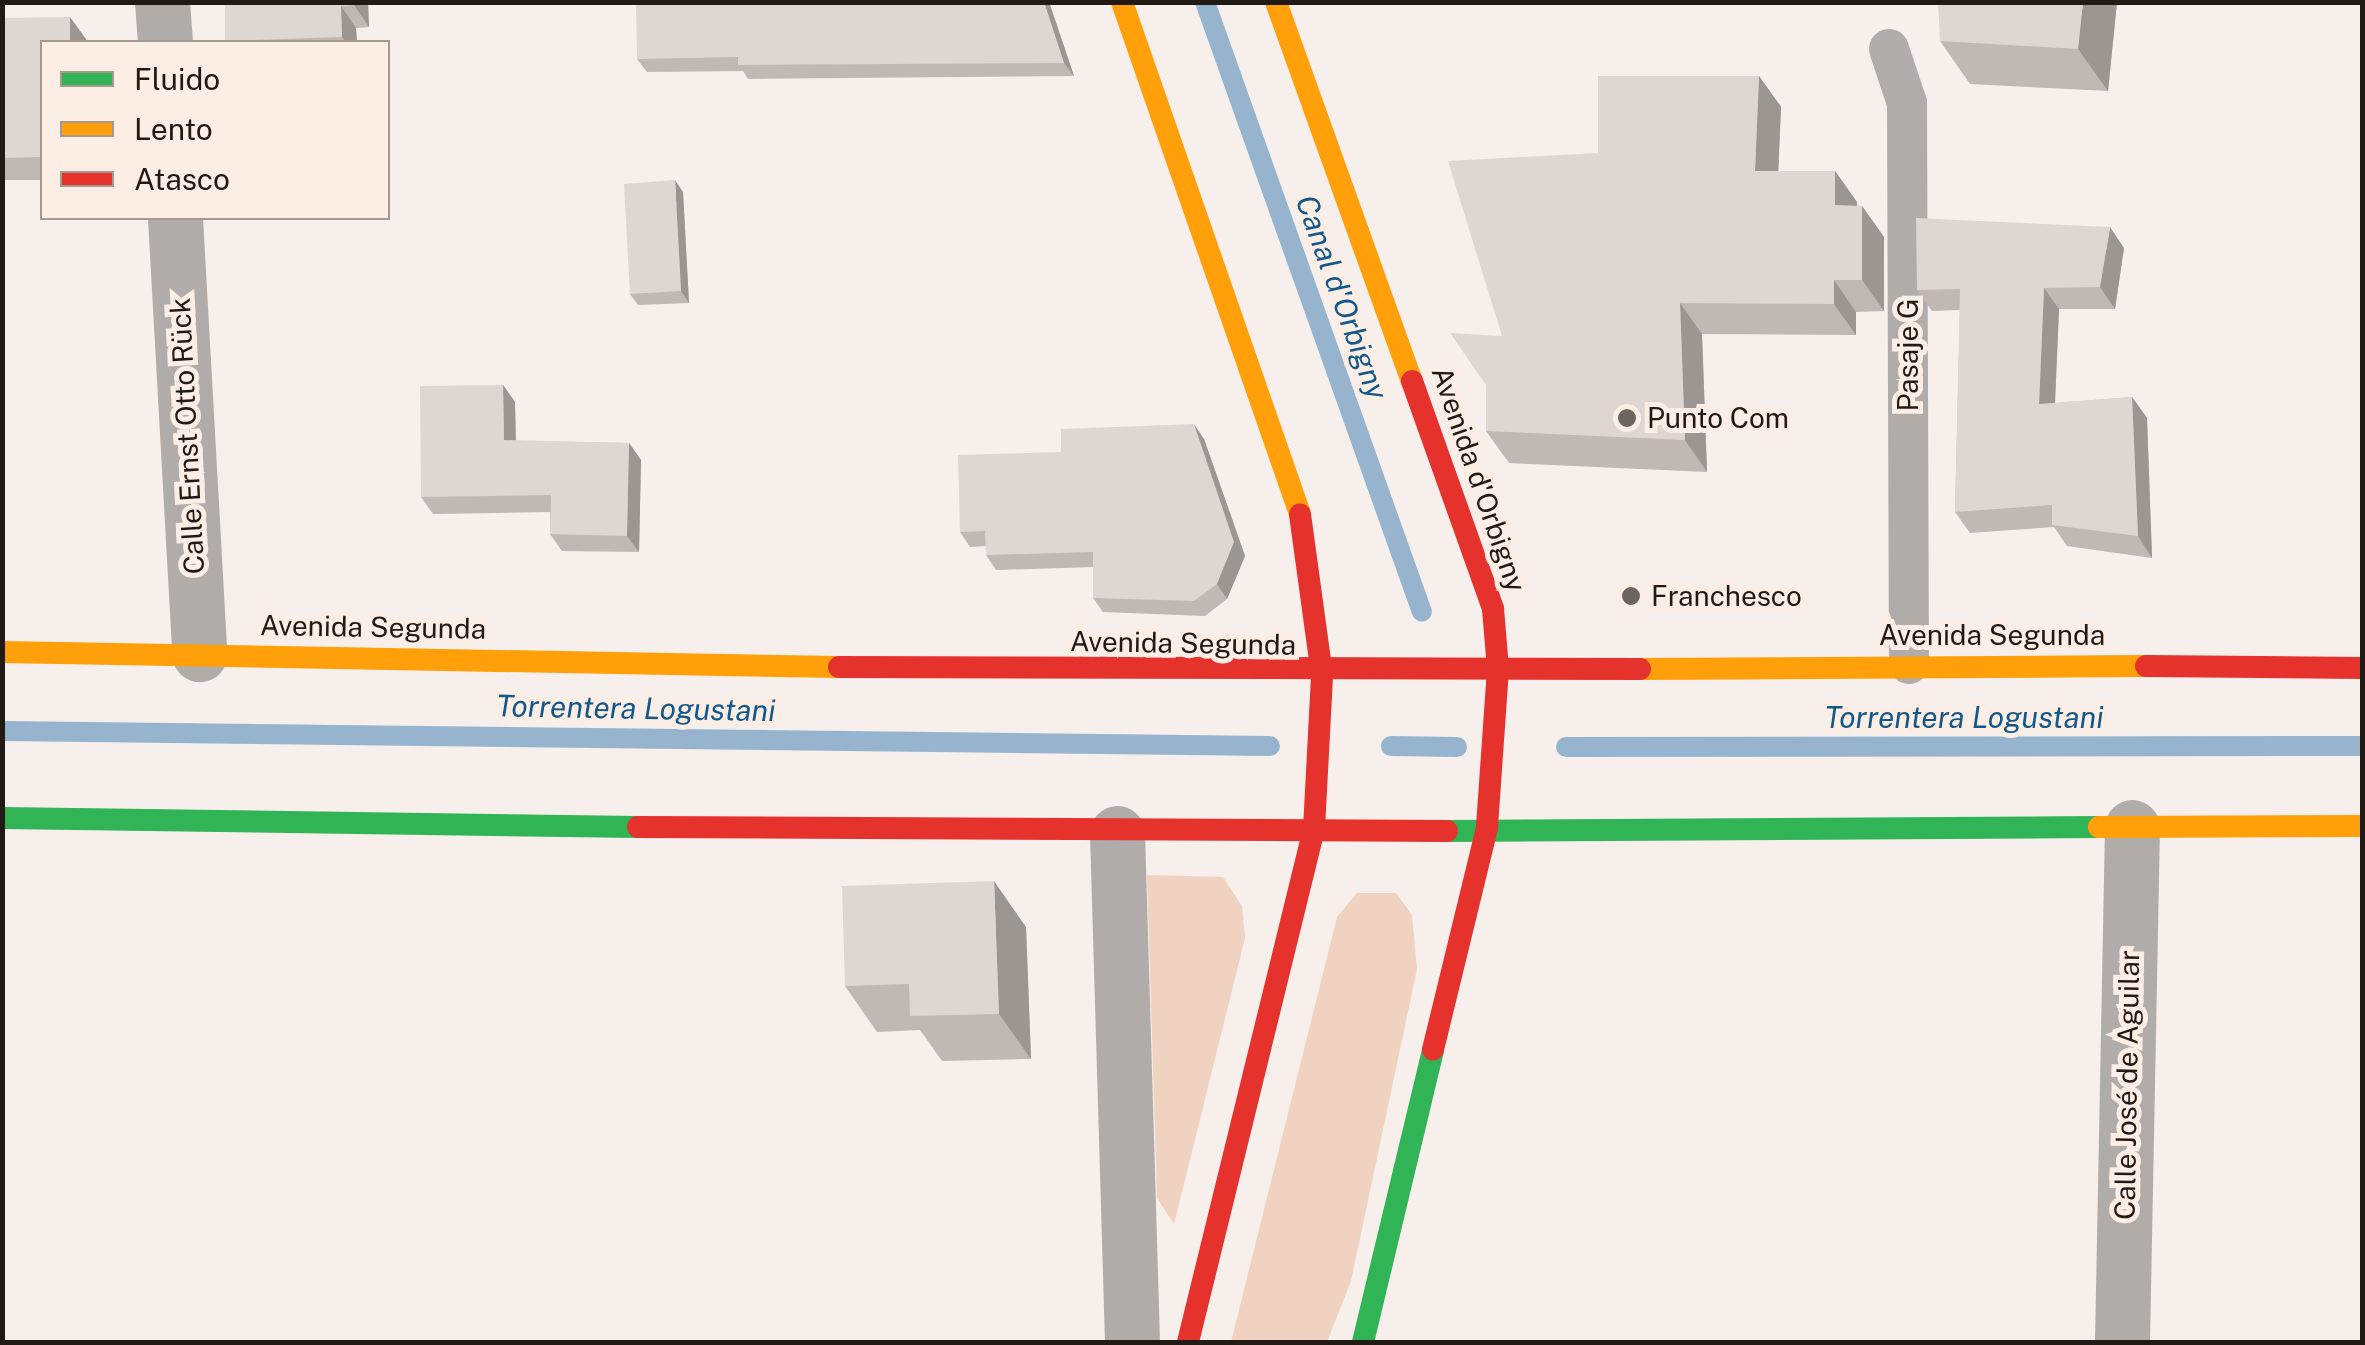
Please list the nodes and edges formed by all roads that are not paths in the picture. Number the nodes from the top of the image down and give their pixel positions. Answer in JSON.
{"nodes":[{"id":1,"x":162,"y":2,"type":"edge"},
{"id":2,"x":1122,"y":2,"type":"edge"},
{"id":3,"x":1276,"y":2,"type":"edge"},
{"id":4,"x":165,"y":40,"type":"edge"},
{"id":5,"x":1889,"y":49,"type":"dead end"},
{"id":6,"x":174,"y":220,"type":"edge"},
{"id":7,"x":2,"y":652,"type":"edge"},
{"id":8,"x":199,"y":654,"type":"junction"},
{"id":9,"x":1908,"y":664,"type":"junction"},
{"id":10,"x":2362,"y":668,"type":"edge"},
{"id":11,"x":1498,"y":669,"type":"junction"},
{"id":12,"x":1322,"y":675,"type":"junction"},
{"id":13,"x":2,"y":818,"type":"edge"},
{"id":14,"x":2362,"y":826,"type":"edge"},
{"id":15,"x":2132,"y":827,"type":"junction"},
{"id":16,"x":1487,"y":828,"type":"junction"},
{"id":17,"x":1314,"y":829,"type":"junction"},
{"id":18,"x":1118,"y":833,"type":"junction"},
{"id":19,"x":1132,"y":1342,"type":"edge"},
{"id":20,"x":1188,"y":1342,"type":"edge"},
{"id":21,"x":1363,"y":1342,"type":"edge"},
{"id":22,"x":2122,"y":1342,"type":"edge"}],
"edges":[{"from":1,"to":4,"type":"street"},
{"from":2,"to":12,"type":"main road"},
{"from":3,"to":11,"type":"main road","name":"Avenida d'Orbigny"},
{"from":5,"to":9,"type":"lane","name":"Pasaje G"},
{"from":6,"to":8,"type":"street","name":"Calle Ernst Otto Rück"},
{"from":7,"to":8,"type":"main road","name":"Avenida Segunda"},
{"from":8,"to":12,"type":"main road","name":"Avenida Segunda"},
{"from":9,"to":10,"type":"main road","name":"Avenida Segunda"},
{"from":9,"to":11,"type":"main road","name":"Avenida Segunda"},
{"from":11,"to":12,"type":"main road","name":"Avenida Segunda"},
{"from":11,"to":16,"type":"main road","name":"Avenida d'Orbigny"},
{"from":12,"to":17,"type":"main road"},
{"from":13,"to":18,"type":"main road"},
{"from":14,"to":15,"type":"main road"},
{"from":15,"to":16,"type":"main road"},
{"from":15,"to":22,"type":"street","name":"Calle José de Aguilar"},
{"from":16,"to":17,"type":"main road"},
{"from":16,"to":21,"type":"main road","name":"Avenida d'Orbigny"},
{"from":17,"to":18,"type":"main road"},
{"from":17,"to":20,"type":"main road"},
{"from":18,"to":19,"type":"street"}]}
